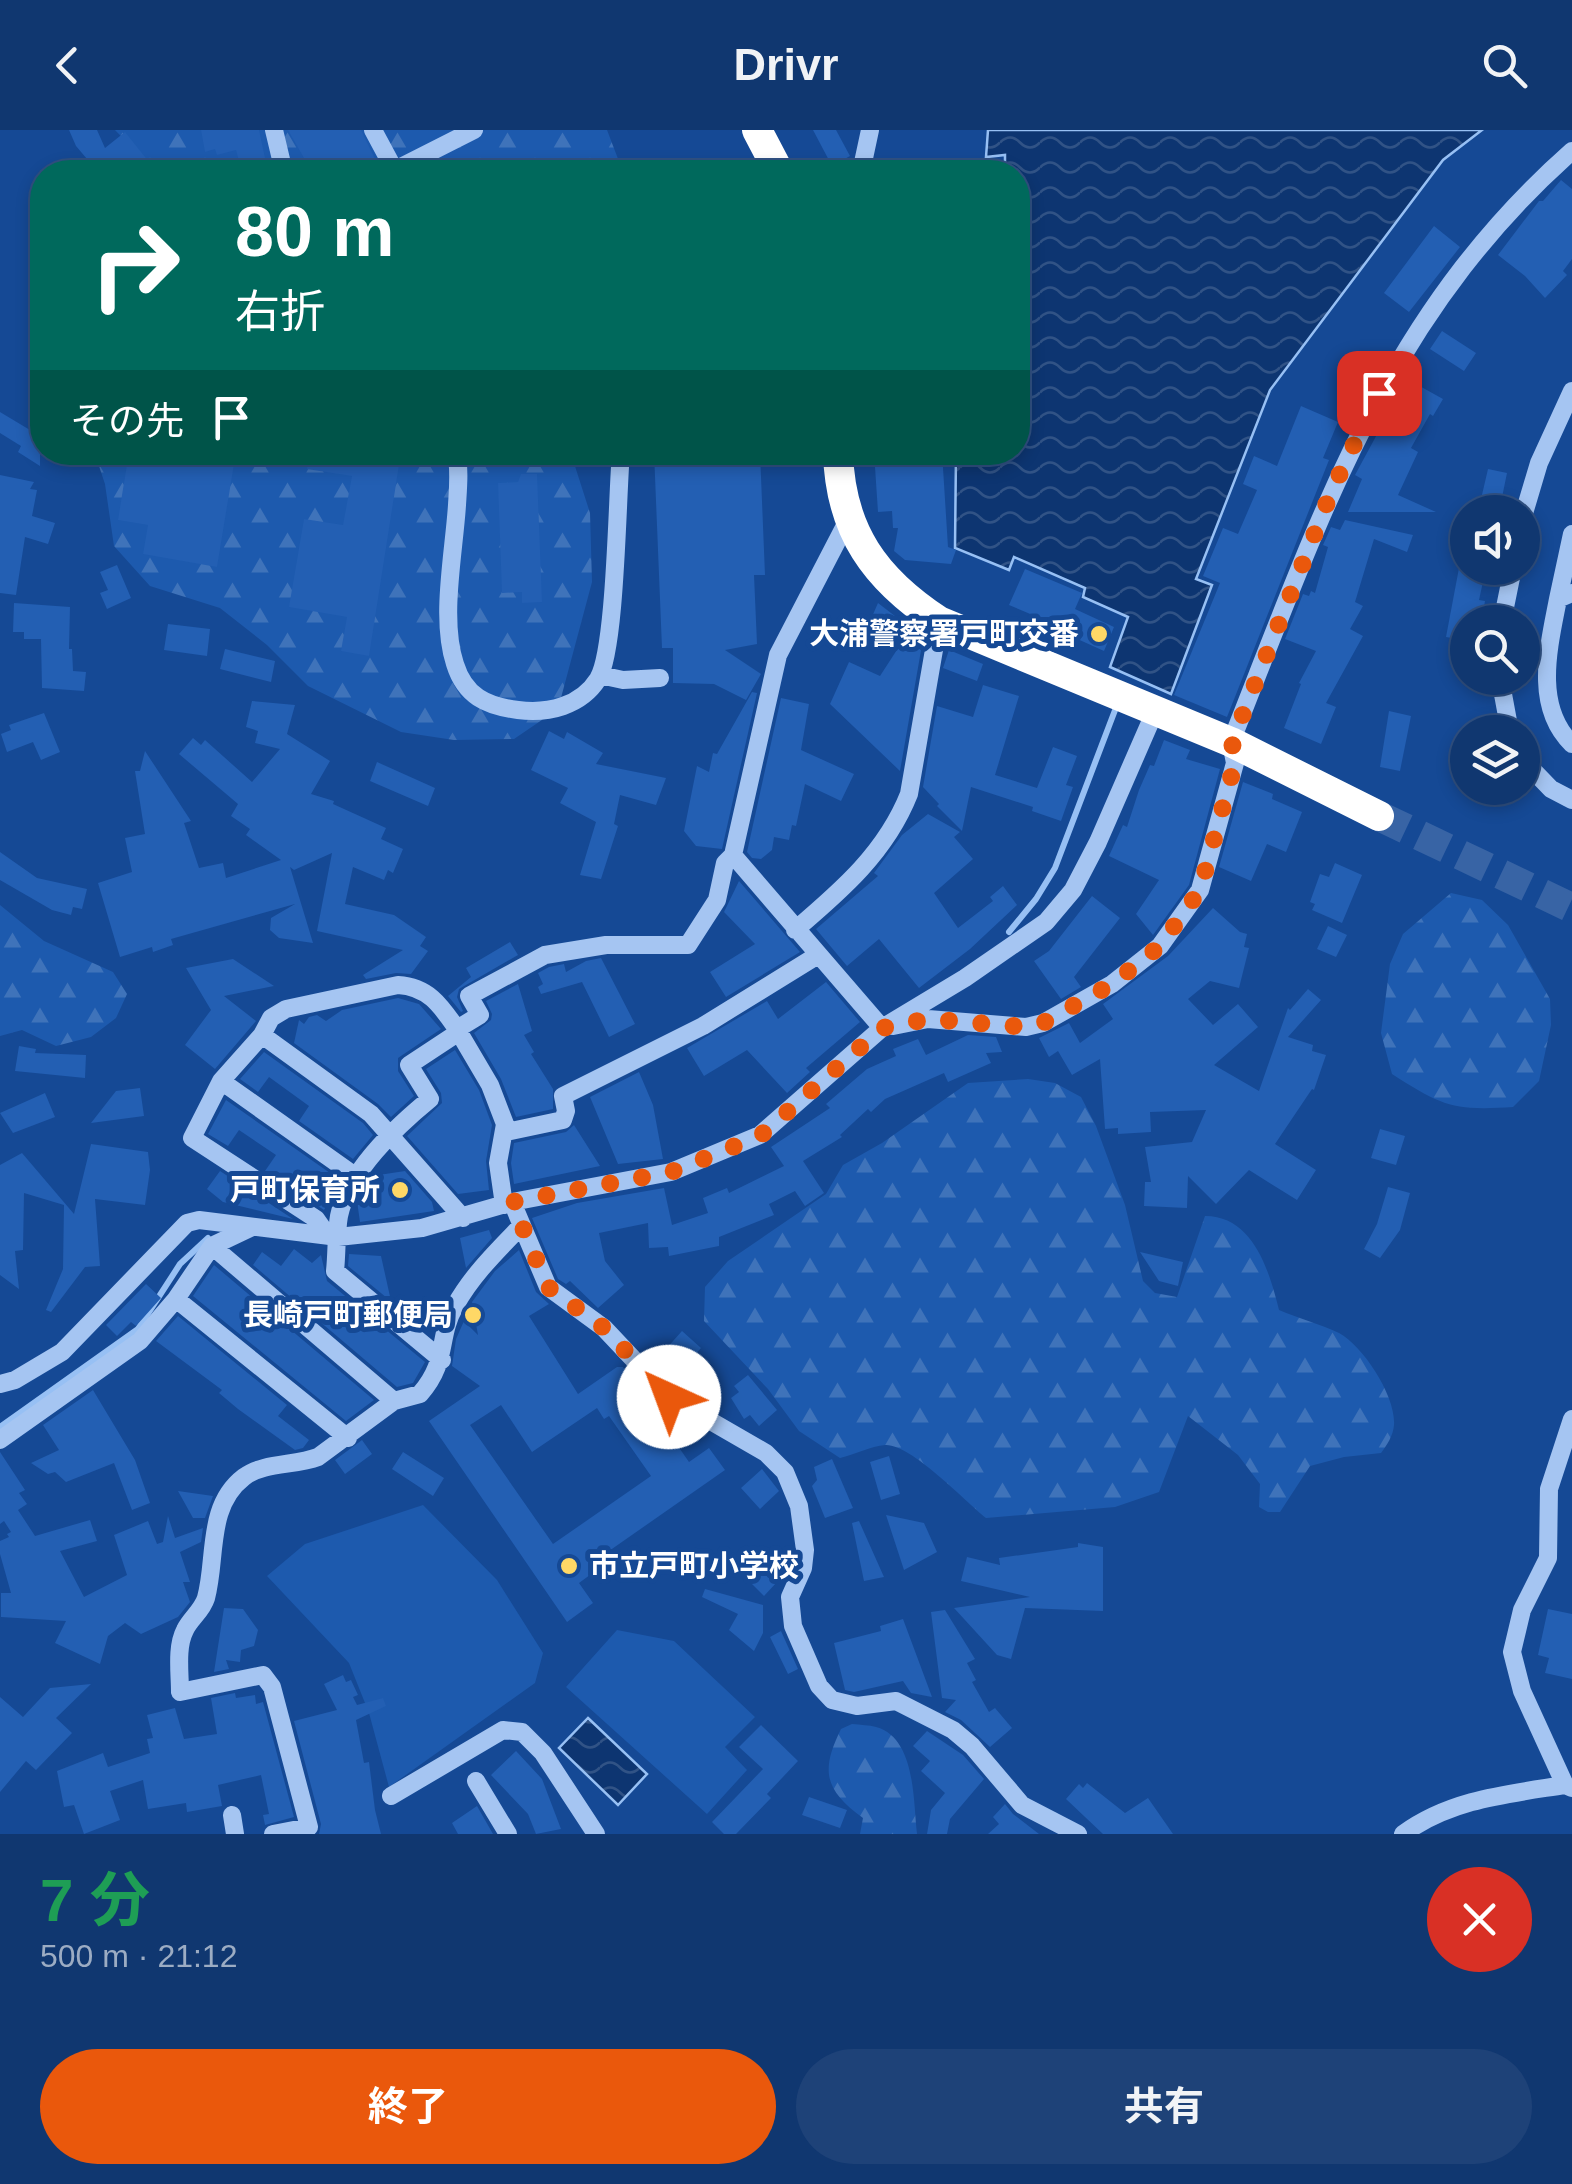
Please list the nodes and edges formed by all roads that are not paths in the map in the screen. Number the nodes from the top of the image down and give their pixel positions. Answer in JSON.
{"nodes":[{"id":1,"x":274,"y":130,"type":"edge"},
{"id":2,"x":373,"y":130,"type":"edge"},
{"id":3,"x":474,"y":130,"type":"edge"},
{"id":4,"x":757,"y":130,"type":"edge"},
{"id":5,"x":870,"y":130,"type":"edge"},
{"id":6,"x":1572,"y":151,"type":"edge"},
{"id":7,"x":281,"y":160,"type":"edge"},
{"id":8,"x":387,"y":160,"type":"edge"},
{"id":9,"x":416,"y":160,"type":"edge"},
{"id":10,"x":773,"y":160,"type":"edge"},
{"id":11,"x":864,"y":160,"type":"edge"},
{"id":12,"x":1572,"y":390,"type":"edge"},
{"id":13,"x":457,"y":465,"type":"edge"},
{"id":14,"x":620,"y":465,"type":"edge"},
{"id":15,"x":838,"y":465,"type":"edge"},
{"id":16,"x":1529,"y":495,"type":"edge"},
{"id":17,"x":848,"y":520,"type":"junction"},
{"id":18,"x":1572,"y":534,"type":"edge"},
{"id":19,"x":1565,"y":596,"type":"edge"},
{"id":20,"x":939,"y":621,"type":"junction"},
{"id":21,"x":600,"y":676,"type":"junction"},
{"id":22,"x":660,"y":678,"type":"dead end"},
{"id":23,"x":1156,"y":710,"type":"junction"},
{"id":24,"x":1232,"y":742,"type":"junction"},
{"id":25,"x":1572,"y":744,"type":"edge"},
{"id":26,"x":1540,"y":777,"type":"edge"},
{"id":27,"x":1572,"y":800,"type":"edge"},
{"id":28,"x":1378,"y":816,"type":"tunnel mouth"},
{"id":29,"x":733,"y":856,"type":"junction"},
{"id":30,"x":796,"y":930,"type":"junction"},
{"id":31,"x":818,"y":955,"type":"junction"},
{"id":32,"x":882,"y":1028,"type":"junction"},
{"id":33,"x":458,"y":1031,"type":"junction"},
{"id":34,"x":262,"y":1034,"type":"junction"},
{"id":35,"x":221,"y":1081,"type":"junction"},
{"id":36,"x":506,"y":1132,"type":"junction"},
{"id":37,"x":387,"y":1135,"type":"junction"},
{"id":38,"x":358,"y":1178,"type":"junction"},
{"id":39,"x":508,"y":1204,"type":"junction"},
{"id":40,"x":463,"y":1218,"type":"junction"},
{"id":41,"x":522,"y":1226,"type":"junction"},
{"id":42,"x":252,"y":1227,"type":"junction"},
{"id":43,"x":333,"y":1236,"type":"junction"},
{"id":44,"x":212,"y":1246,"type":"junction"},
{"id":45,"x":176,"y":1299,"type":"junction"},
{"id":46,"x":442,"y":1360,"type":"junction"},
{"id":47,"x":0,"y":1384,"type":"edge"},
{"id":48,"x":394,"y":1401,"type":"junction"},
{"id":49,"x":1572,"y":1419,"type":"edge"},
{"id":50,"x":348,"y":1438,"type":"junction"},
{"id":51,"x":0,"y":1440,"type":"edge"},
{"id":52,"x":476,"y":1781,"type":"dead end"},
{"id":53,"x":1568,"y":1787,"type":"edge"},
{"id":54,"x":391,"y":1796,"type":"dead end"},
{"id":55,"x":273,"y":1834,"type":"edge"},
{"id":56,"x":508,"y":1834,"type":"edge"},
{"id":57,"x":596,"y":1834,"type":"edge"},
{"id":58,"x":1078,"y":1834,"type":"edge"},
{"id":59,"x":1402,"y":1834,"type":"edge"}],
"edges":[{"from":1,"to":7,"type":"street"},
{"from":2,"to":8,"type":"street"},
{"from":3,"to":9,"type":"street"},
{"from":4,"to":10,"type":"highway"},
{"from":5,"to":11,"type":"street"},
{"from":6,"to":24,"type":"street"},
{"from":12,"to":16,"type":"street"},
{"from":13,"to":21,"type":"street"},
{"from":14,"to":21,"type":"street"},
{"from":15,"to":17,"type":"highway"},
{"from":17,"to":20,"type":"highway"},
{"from":17,"to":29,"type":"street"},
{"from":18,"to":19,"type":"street"},
{"from":19,"to":25,"type":"street"},
{"from":20,"to":23,"type":"highway"},
{"from":20,"to":30,"type":"street"},
{"from":21,"to":22,"type":"street"},
{"from":23,"to":24,"type":"highway"},
{"from":23,"to":32,"type":"street"},
{"from":24,"to":28,"type":"highway"},
{"from":24,"to":32,"type":"street"},
{"from":26,"to":27,"type":"street"},
{"from":29,"to":30,"type":"street"},
{"from":29,"to":33,"type":"street"},
{"from":30,"to":31,"type":"street"},
{"from":31,"to":32,"type":"street"},
{"from":31,"to":36,"type":"street"},
{"from":32,"to":39,"type":"street"},
{"from":33,"to":34,"type":"street"},
{"from":33,"to":36,"type":"street"},
{"from":33,"to":37,"type":"street"},
{"from":34,"to":35,"type":"street"},
{"from":34,"to":37,"type":"street"},
{"from":35,"to":38,"type":"street"},
{"from":35,"to":43,"type":"street"},
{"from":36,"to":39,"type":"street"},
{"from":37,"to":38,"type":"street"},
{"from":37,"to":40,"type":"street"},
{"from":38,"to":43,"type":"street"},
{"from":39,"to":40,"type":"street"},
{"from":39,"to":41,"type":"street"},
{"from":40,"to":43,"type":"street"},
{"from":41,"to":46,"type":"street"},
{"from":41,"to":58,"type":"street"},
{"from":42,"to":43,"type":"street"},
{"from":42,"to":44,"type":"street"},
{"from":42,"to":47,"type":"street"},
{"from":43,"to":46,"type":"street"},
{"from":44,"to":45,"type":"street"},
{"from":44,"to":48,"type":"street"},
{"from":45,"to":50,"type":"street"},
{"from":45,"to":51,"type":"street"},
{"from":46,"to":48,"type":"street"},
{"from":48,"to":50,"type":"street"},
{"from":49,"to":53,"type":"street"},
{"from":50,"to":55,"type":"street"},
{"from":52,"to":56,"type":"street"},
{"from":53,"to":59,"type":"street"},
{"from":54,"to":57,"type":"street"}]}
